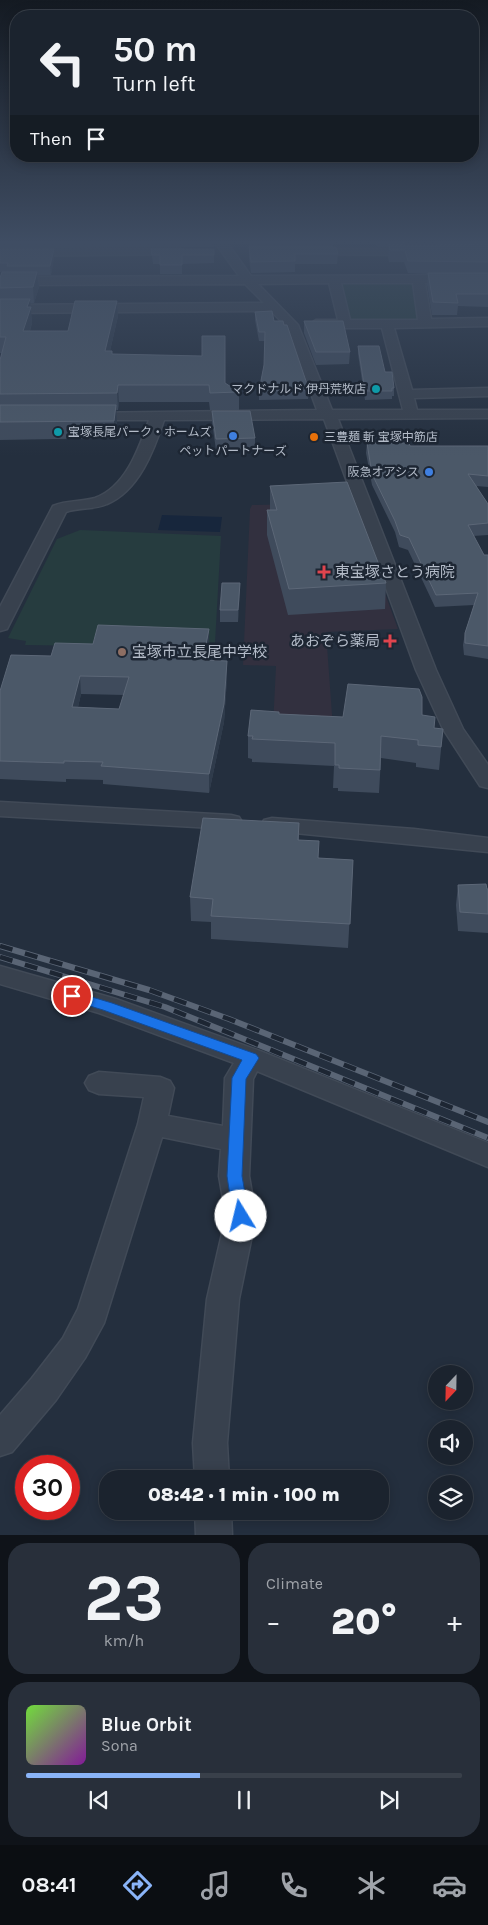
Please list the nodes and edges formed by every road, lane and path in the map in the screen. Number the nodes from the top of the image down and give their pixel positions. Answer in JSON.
{"nodes":[{"id":1,"x":280,"y":313,"type":"edge"},
{"id":2,"x":342,"y":313,"type":"edge"},
{"id":3,"x":423,"y":313,"type":"edge"},
{"id":4,"x":425,"y":322,"type":"junction"},
{"id":5,"x":345,"y":324,"type":"junction"},
{"id":6,"x":387,"y":324,"type":"junction"},
{"id":7,"x":488,"y":324,"type":"edge"},
{"id":8,"x":292,"y":325,"type":"junction"},
{"id":9,"x":488,"y":392,"type":"edge"},
{"id":10,"x":406,"y":394,"type":"junction"},
{"id":11,"x":329,"y":414,"type":"junction"},
{"id":12,"x":411,"y":414,"type":"junction"},
{"id":13,"x":488,"y":414,"type":"edge"},
{"id":14,"x":78,"y":416,"type":"edge"},
{"id":15,"x":158,"y":416,"type":"junction"},
{"id":16,"x":0,"y":625,"type":"edge"},
{"id":17,"x":488,"y":781,"type":"edge"},
{"id":18,"x":0,"y":808,"type":"edge"},
{"id":19,"x":488,"y":845,"type":"edge"},
{"id":20,"x":0,"y":975,"type":"edge"},
{"id":21,"x":251,"y":1058,"type":"junction"},
{"id":22,"x":99,"y":1083,"type":"dead end"},
{"id":23,"x":152,"y":1124,"type":"junction"},
{"id":24,"x":235,"y":1140,"type":"junction"},
{"id":25,"x":488,"y":1155,"type":"edge"},
{"id":26,"x":0,"y":1440,"type":"edge"},
{"id":27,"x":212,"y":1470,"type":"edge"},
{"id":28,"x":213,"y":1520,"type":"edge"},
{"id":29,"x":214,"y":1535,"type":"edge"}],
"edges":[{"from":1,"to":8,"type":"street"},
{"from":2,"to":5,"type":"street"},
{"from":3,"to":4,"type":"street"},
{"from":4,"to":6,"type":"street"},
{"from":4,"to":7,"type":"street"},
{"from":5,"to":6,"type":"street"},
{"from":5,"to":8,"type":"street"},
{"from":6,"to":10,"type":"street"},
{"from":8,"to":11,"type":"street"},
{"from":9,"to":10,"type":"street"},
{"from":10,"to":12,"type":"street"},
{"from":11,"to":12,"type":"street"},
{"from":11,"to":15,"type":"street"},
{"from":11,"to":17,"type":"street"},
{"from":12,"to":13,"type":"street"},
{"from":14,"to":15,"type":"street"},
{"from":15,"to":16,"type":"street"},
{"from":18,"to":19,"type":"street"},
{"from":20,"to":21,"type":"street"},
{"from":21,"to":24,"type":"street"},
{"from":21,"to":25,"type":"street"},
{"from":22,"to":23,"type":"street"},
{"from":23,"to":24,"type":"street"},
{"from":23,"to":26,"type":"street"},
{"from":24,"to":27,"type":"street"},
{"from":28,"to":29,"type":"street"}]}
